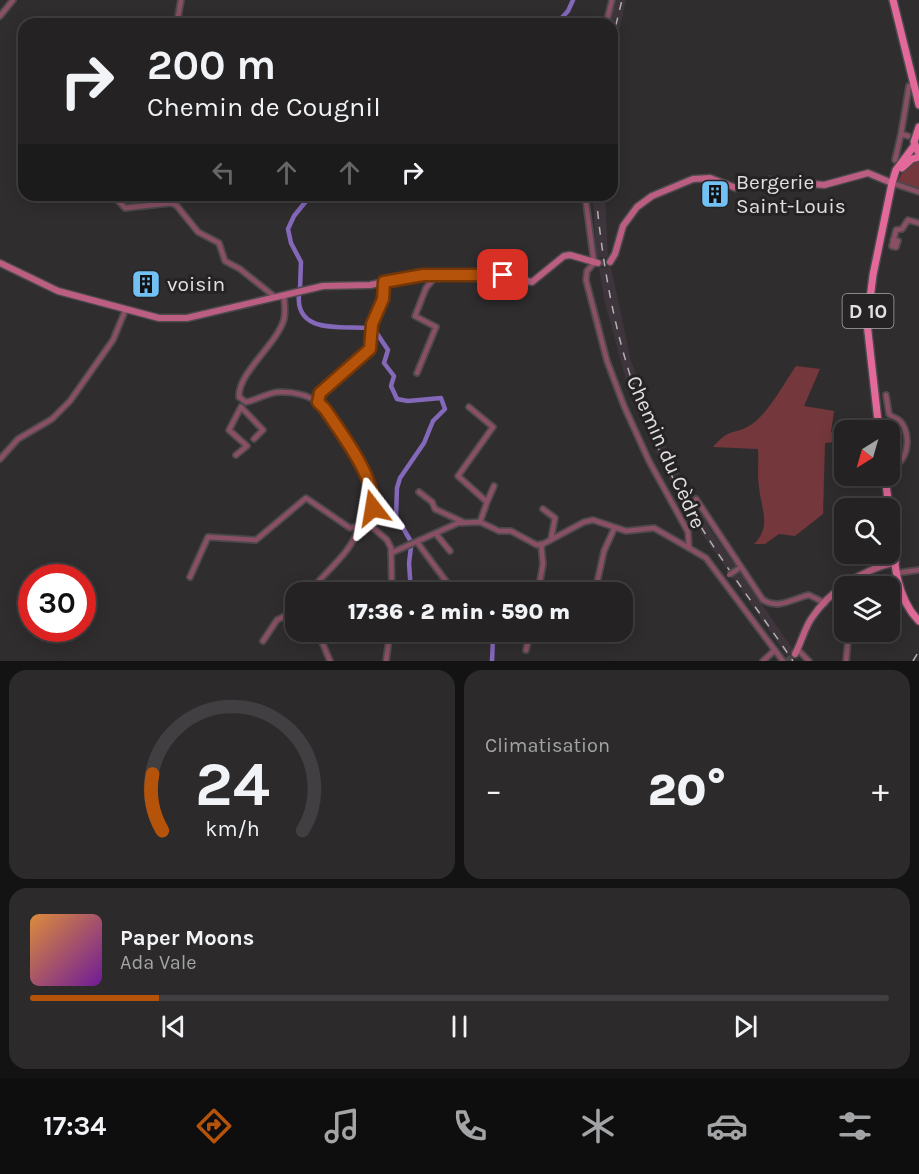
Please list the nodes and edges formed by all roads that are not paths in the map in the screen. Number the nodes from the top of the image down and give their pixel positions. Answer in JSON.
{"nodes":[{"id":1,"x":13,"y":0,"type":"edge"},
{"id":2,"x":181,"y":0,"type":"edge"},
{"id":3,"x":612,"y":0,"type":"edge"},
{"id":4,"x":893,"y":0,"type":"edge"},
{"id":5,"x":0,"y":16,"type":"edge"},
{"id":6,"x":178,"y":17,"type":"dead end"},
{"id":7,"x":608,"y":18,"type":"edge"},
{"id":8,"x":916,"y":75,"type":"edge"},
{"id":9,"x":915,"y":88,"type":"edge"},
{"id":10,"x":919,"y":105,"type":"edge"},
{"id":11,"x":901,"y":134,"type":"junction"},
{"id":12,"x":915,"y":136,"type":"edge"},
{"id":13,"x":919,"y":155,"type":"edge"},
{"id":14,"x":895,"y":160,"type":"dead end"},
{"id":15,"x":893,"y":181,"type":"junction"},
{"id":16,"x":919,"y":192,"type":"edge"},
{"id":17,"x":119,"y":201,"type":"edge"},
{"id":18,"x":586,"y":201,"type":"edge"},
{"id":19,"x":919,"y":223,"type":"edge"},
{"id":20,"x":893,"y":240,"type":"dead end"},
{"id":21,"x":610,"y":262,"type":"dead end"},
{"id":22,"x":0,"y":263,"type":"edge"},
{"id":23,"x":596,"y":263,"type":"junction"},
{"id":24,"x":437,"y":275,"type":"junction"},
{"id":25,"x":384,"y":282,"type":"junction"},
{"id":26,"x":284,"y":295,"type":"junction"},
{"id":27,"x":275,"y":297,"type":"junction"},
{"id":28,"x":125,"y":311,"type":"junction"},
{"id":29,"x":417,"y":373,"type":"dead end"},
{"id":30,"x":886,"y":395,"type":"dead end"},
{"id":31,"x":318,"y":402,"type":"junction"},
{"id":32,"x":469,"y":407,"type":"dead end"},
{"id":33,"x":878,"y":420,"type":"edge"},
{"id":34,"x":898,"y":420,"type":"edge"},
{"id":35,"x":900,"y":421,"type":"edge"},
{"id":36,"x":254,"y":440,"type":"dead end"},
{"id":37,"x":236,"y":455,"type":"dead end"},
{"id":38,"x":0,"y":459,"type":"edge"},
{"id":39,"x":900,"y":462,"type":"edge"},
{"id":40,"x":494,"y":486,"type":"dead end"},
{"id":41,"x":419,"y":492,"type":"dead end"},
{"id":42,"x":696,"y":499,"type":"dead end"},
{"id":43,"x":487,"y":502,"type":"junction"},
{"id":44,"x":543,"y":510,"type":"dead end"},
{"id":45,"x":463,"y":522,"type":"junction"},
{"id":46,"x":480,"y":522,"type":"junction"},
{"id":47,"x":370,"y":524,"type":"junction"},
{"id":48,"x":358,"y":528,"type":"junction"},
{"id":49,"x":614,"y":529,"type":"junction"},
{"id":50,"x":436,"y":534,"type":"junction"},
{"id":51,"x":551,"y":540,"type":"junction"},
{"id":52,"x":417,"y":542,"type":"junction"},
{"id":53,"x":541,"y":544,"type":"junction"},
{"id":54,"x":689,"y":548,"type":"junction"},
{"id":55,"x":450,"y":551,"type":"dead end"},
{"id":56,"x":391,"y":553,"type":"junction"},
{"id":57,"x":887,"y":564,"type":"edge"},
{"id":58,"x":896,"y":564,"type":"edge"},
{"id":59,"x":739,"y":568,"type":"junction"},
{"id":60,"x":919,"y":570,"type":"edge"},
{"id":61,"x":897,"y":573,"type":"junction"},
{"id":62,"x":190,"y":578,"type":"dead end"},
{"id":63,"x":723,"y":579,"type":"junction"},
{"id":64,"x":317,"y":582,"type":"edge"},
{"id":65,"x":392,"y":582,"type":"edge"},
{"id":66,"x":447,"y":582,"type":"edge"},
{"id":67,"x":540,"y":582,"type":"edge"},
{"id":68,"x":597,"y":582,"type":"edge"},
{"id":69,"x":825,"y":603,"type":"junction"},
{"id":70,"x":285,"y":616,"type":"edge"},
{"id":71,"x":919,"y":621,"type":"edge"},
{"id":72,"x":263,"y":641,"type":"dead end"},
{"id":73,"x":322,"y":642,"type":"edge"},
{"id":74,"x":389,"y":642,"type":"edge"},
{"id":75,"x":528,"y":642,"type":"edge"},
{"id":76,"x":848,"y":642,"type":"edge"},
{"id":77,"x":775,"y":650,"type":"junction"},
{"id":78,"x":526,"y":651,"type":"dead end"},
{"id":79,"x":796,"y":652,"type":"joint"},
{"id":80,"x":330,"y":661,"type":"edge"},
{"id":81,"x":386,"y":661,"type":"edge"},
{"id":82,"x":763,"y":661,"type":"edge"},
{"id":83,"x":786,"y":661,"type":"edge"},
{"id":84,"x":808,"y":661,"type":"edge"},
{"id":85,"x":846,"y":661,"type":"edge"}],
"edges":[{"from":1,"to":5,"type":"street"},
{"from":2,"to":6,"type":"street"},
{"from":3,"to":7,"type":"street"},
{"from":4,"to":8,"type":"main road"},
{"from":8,"to":9,"type":"main road"},
{"from":9,"to":10,"type":"main road"},
{"from":9,"to":11,"type":"street"},
{"from":11,"to":12,"type":"street"},
{"from":11,"to":14,"type":"street"},
{"from":12,"to":13,"type":"main road"},
{"from":12,"to":15,"type":"main road","number":"D 10"},
{"from":13,"to":15,"type":"main road"},
{"from":15,"to":16,"type":"street"},
{"from":15,"to":21,"type":"street"},
{"from":15,"to":33,"type":"main road","number":"D 10"},
{"from":17,"to":27,"type":"street"},
{"from":18,"to":23,"type":"street","name":"Chemin du Cèdre"},
{"from":19,"to":20,"type":"street"},
{"from":22,"to":28,"type":"street"},
{"from":23,"to":24,"type":"street"},
{"from":23,"to":54,"type":"street","name":"Chemin du Cèdre"},
{"from":24,"to":25,"type":"street"},
{"from":24,"to":29,"type":"street"},
{"from":25,"to":26,"type":"street"},
{"from":25,"to":31,"type":"street"},
{"from":26,"to":27,"type":"street"},
{"from":26,"to":31,"type":"street"},
{"from":27,"to":28,"type":"street"},
{"from":28,"to":38,"type":"street"},
{"from":30,"to":34,"type":"street"},
{"from":31,"to":47,"type":"street"},
{"from":32,"to":43,"type":"street"},
{"from":35,"to":39,"type":"street"},
{"from":36,"to":37,"type":"street"},
{"from":40,"to":43,"type":"street"},
{"from":41,"to":45,"type":"street"},
{"from":42,"to":59,"type":"street"},
{"from":43,"to":46,"type":"street"},
{"from":44,"to":51,"type":"street"},
{"from":45,"to":46,"type":"street"},
{"from":45,"to":50,"type":"street"},
{"from":46,"to":53,"type":"street"},
{"from":47,"to":48,"type":"street"},
{"from":47,"to":56,"type":"street"},
{"from":48,"to":62,"type":"street"},
{"from":48,"to":64,"type":"street"},
{"from":49,"to":51,"type":"street"},
{"from":49,"to":54,"type":"street"},
{"from":49,"to":68,"type":"street"},
{"from":50,"to":52,"type":"street"},
{"from":50,"to":55,"type":"street"},
{"from":51,"to":53,"type":"street"},
{"from":52,"to":56,"type":"street"},
{"from":52,"to":66,"type":"street"},
{"from":53,"to":67,"type":"street"},
{"from":54,"to":63,"type":"street","name":"Chemin du Cèdre"},
{"from":56,"to":65,"type":"street"},
{"from":57,"to":69,"type":"street"},
{"from":58,"to":61,"type":"main road"},
{"from":59,"to":63,"type":"street","bridge":true},
{"from":59,"to":69,"type":"street"},
{"from":60,"to":61,"type":"street"},
{"from":61,"to":71,"type":"main road"},
{"from":63,"to":77,"type":"street","name":"Chemin du Cèdre"},
{"from":69,"to":79,"type":"street"},
{"from":70,"to":72,"type":"street"},
{"from":73,"to":80,"type":"street"},
{"from":74,"to":81,"type":"street"},
{"from":75,"to":78,"type":"street"},
{"from":76,"to":85,"type":"street"},
{"from":77,"to":82,"type":"street"},
{"from":77,"to":83,"type":"street","name":"Chemin du Cèdre"},
{"from":79,"to":84,"type":"street"}]}
